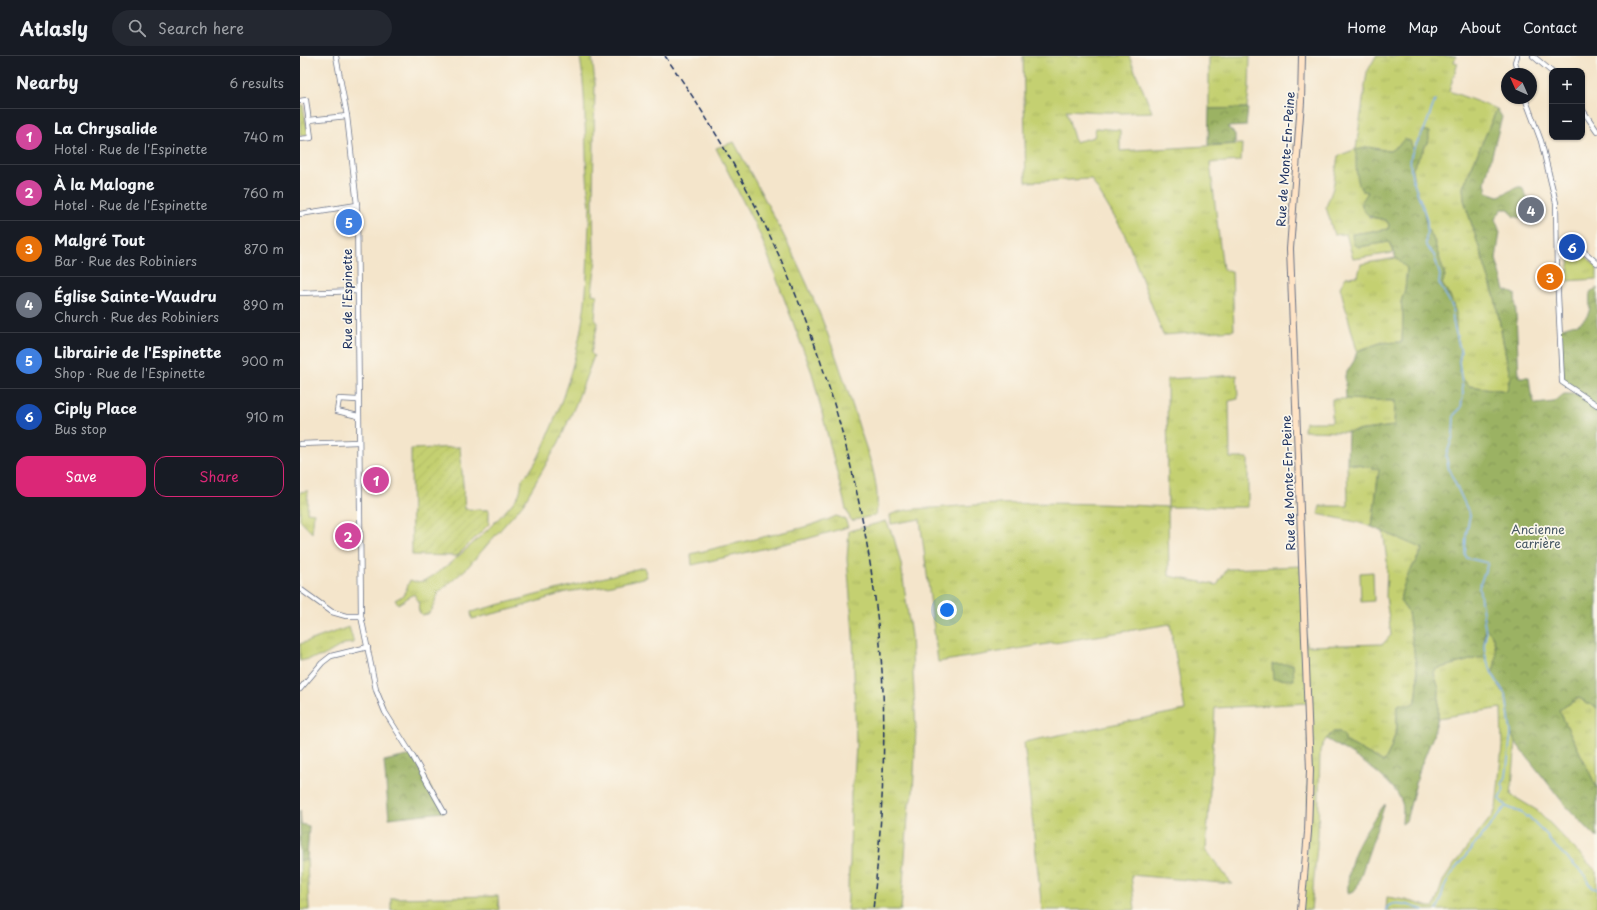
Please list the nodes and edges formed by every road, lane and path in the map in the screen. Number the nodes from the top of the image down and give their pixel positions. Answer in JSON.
{"nodes":[{"id":1,"x":336,"y":56,"type":"edge"},
{"id":2,"x":1302,"y":56,"type":"edge"},
{"id":3,"x":1517,"y":56,"type":"edge"},
{"id":4,"x":1533,"y":56,"type":"edge"},
{"id":5,"x":1516,"y":68,"type":"edge"},
{"id":6,"x":1549,"y":69,"type":"edge"},
{"id":7,"x":300,"y":101,"type":"edge"},
{"id":8,"x":1527,"y":104,"type":"edge"},
{"id":9,"x":1585,"y":113,"type":"edge"},
{"id":10,"x":347,"y":116,"type":"junction"},
{"id":11,"x":309,"y":120,"type":"junction"},
{"id":12,"x":1597,"y":131,"type":"edge"},
{"id":13,"x":300,"y":140,"type":"edge"},
{"id":14,"x":357,"y":205,"type":"junction"},
{"id":15,"x":300,"y":214,"type":"edge"},
{"id":16,"x":1572,"y":242,"type":"dead end"},
{"id":17,"x":1597,"y":263,"type":"edge"},
{"id":18,"x":357,"y":291,"type":"junction"},
{"id":19,"x":300,"y":293,"type":"edge"},
{"id":20,"x":358,"y":400,"type":"junction"},
{"id":21,"x":1597,"y":405,"type":"edge"},
{"id":22,"x":358,"y":416,"type":"junction"},
{"id":23,"x":358,"y":442,"type":"junction"},
{"id":24,"x":300,"y":444,"type":"edge"},
{"id":25,"x":300,"y":589,"type":"edge"},
{"id":26,"x":360,"y":616,"type":"junction"},
{"id":27,"x":368,"y":647,"type":"junction"},
{"id":28,"x":300,"y":688,"type":"edge"},
{"id":29,"x":444,"y":812,"type":"dead end"},
{"id":30,"x":1301,"y":910,"type":"edge"}],
"edges":[{"from":1,"to":10,"type":"street","name":"Rue de l'Espinette"},
{"from":2,"to":30,"type":"main road","name":"Rue de Monte-En-Peine"},
{"from":3,"to":5,"type":"street"},
{"from":4,"to":6,"type":"street"},
{"from":7,"to":11,"type":"street"},
{"from":8,"to":21,"type":"street"},
{"from":9,"to":12,"type":"street"},
{"from":10,"to":11,"type":"street"},
{"from":10,"to":14,"type":"street","name":"Rue de l'Espinette"},
{"from":11,"to":13,"type":"street"},
{"from":14,"to":15,"type":"street"},
{"from":14,"to":18,"type":"street","name":"Rue de l'Espinette"},
{"from":16,"to":17,"type":"street"},
{"from":18,"to":19,"type":"street"},
{"from":18,"to":20,"type":"street","name":"Rue de l'Espinette"},
{"from":20,"to":22,"type":"street","name":"Rue de l'Espinette"},
{"from":20,"to":22,"type":"street"},
{"from":22,"to":23,"type":"street","name":"Rue de l'Espinette"},
{"from":23,"to":24,"type":"street"},
{"from":23,"to":26,"type":"street","name":"Rue de l'Espinette"},
{"from":25,"to":26,"type":"street"},
{"from":26,"to":27,"type":"street","name":"Rue de l'Espinette"},
{"from":27,"to":28,"type":"street"},
{"from":27,"to":29,"type":"street","name":"Rue de l'Espinette"}]}
